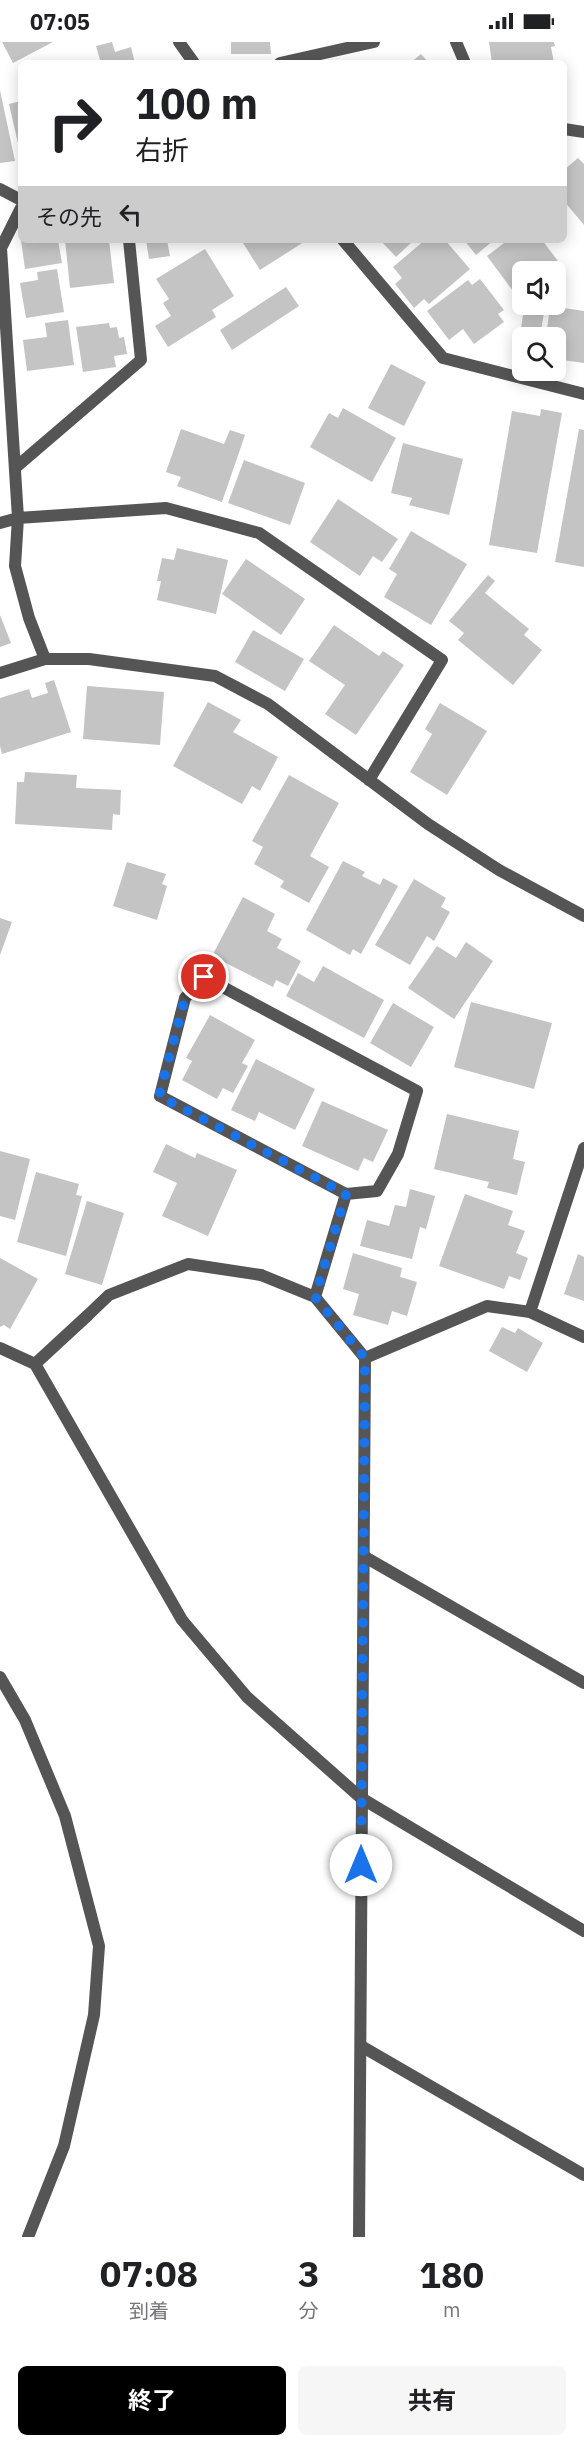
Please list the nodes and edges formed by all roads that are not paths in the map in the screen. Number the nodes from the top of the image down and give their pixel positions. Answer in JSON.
{"nodes":[{"id":1,"x":179,"y":42,"type":"edge"},
{"id":2,"x":374,"y":42,"type":"edge"},
{"id":3,"x":456,"y":42,"type":"edge"},
{"id":4,"x":354,"y":44,"type":"edge"},
{"id":5,"x":193,"y":60,"type":"edge"},
{"id":6,"x":292,"y":60,"type":"edge"},
{"id":7,"x":464,"y":60,"type":"edge"},
{"id":8,"x":567,"y":129,"type":"edge"},
{"id":9,"x":584,"y":132,"type":"edge"},
{"id":10,"x":0,"y":189,"type":"edge"},
{"id":11,"x":18,"y":198,"type":"edge"},
{"id":12,"x":18,"y":214,"type":"edge"},
{"id":13,"x":129,"y":243,"type":"edge"},
{"id":14,"x":346,"y":243,"type":"edge"},
{"id":15,"x":584,"y":394,"type":"edge"},
{"id":16,"x":15,"y":468,"type":"junction"},
{"id":17,"x":18,"y":518,"type":"junction"},
{"id":18,"x":0,"y":523,"type":"edge"},
{"id":19,"x":45,"y":659,"type":"junction"},
{"id":20,"x":0,"y":673,"type":"edge"},
{"id":21,"x":369,"y":780,"type":"junction"},
{"id":22,"x":584,"y":916,"type":"edge"},
{"id":23,"x":584,"y":1148,"type":"edge"},
{"id":24,"x":346,"y":1194,"type":"junction"},
{"id":25,"x":315,"y":1297,"type":"junction"},
{"id":26,"x":530,"y":1312,"type":"junction"},
{"id":27,"x":584,"y":1337,"type":"edge"},
{"id":28,"x":0,"y":1348,"type":"edge"},
{"id":29,"x":365,"y":1358,"type":"junction"},
{"id":30,"x":35,"y":1364,"type":"junction"},
{"id":31,"x":365,"y":1557,"type":"junction"},
{"id":32,"x":0,"y":1677,"type":"edge"},
{"id":33,"x":584,"y":1683,"type":"edge"},
{"id":34,"x":361,"y":1798,"type":"junction"},
{"id":35,"x":584,"y":1931,"type":"edge"},
{"id":36,"x":361,"y":2046,"type":"junction"},
{"id":37,"x":584,"y":2175,"type":"edge"},
{"id":38,"x":27,"y":2237,"type":"edge"},
{"id":39,"x":359,"y":2237,"type":"edge"}],
"edges":[{"from":1,"to":5,"type":"street"},
{"from":2,"to":4,"type":"street"},
{"from":3,"to":7,"type":"street"},
{"from":4,"to":6,"type":"street"},
{"from":8,"to":9,"type":"street"},
{"from":10,"to":11,"type":"street"},
{"from":12,"to":16,"type":"street"},
{"from":13,"to":16,"type":"street"},
{"from":14,"to":15,"type":"street"},
{"from":16,"to":17,"type":"street"},
{"from":17,"to":18,"type":"street"},
{"from":17,"to":19,"type":"street"},
{"from":17,"to":21,"type":"street"},
{"from":19,"to":20,"type":"street"},
{"from":19,"to":21,"type":"street"},
{"from":21,"to":22,"type":"street"},
{"from":23,"to":26,"type":"street"},
{"from":24,"to":24,"type":"street"},
{"from":24,"to":25,"type":"street"},
{"from":25,"to":29,"type":"street"},
{"from":25,"to":30,"type":"street"},
{"from":26,"to":27,"type":"street"},
{"from":26,"to":29,"type":"street"},
{"from":28,"to":30,"type":"street"},
{"from":29,"to":31,"type":"street"},
{"from":30,"to":34,"type":"street"},
{"from":31,"to":33,"type":"street"},
{"from":31,"to":34,"type":"street"},
{"from":32,"to":38,"type":"street"},
{"from":34,"to":35,"type":"street"},
{"from":34,"to":36,"type":"street"},
{"from":36,"to":37,"type":"street"},
{"from":36,"to":39,"type":"street"}]}
